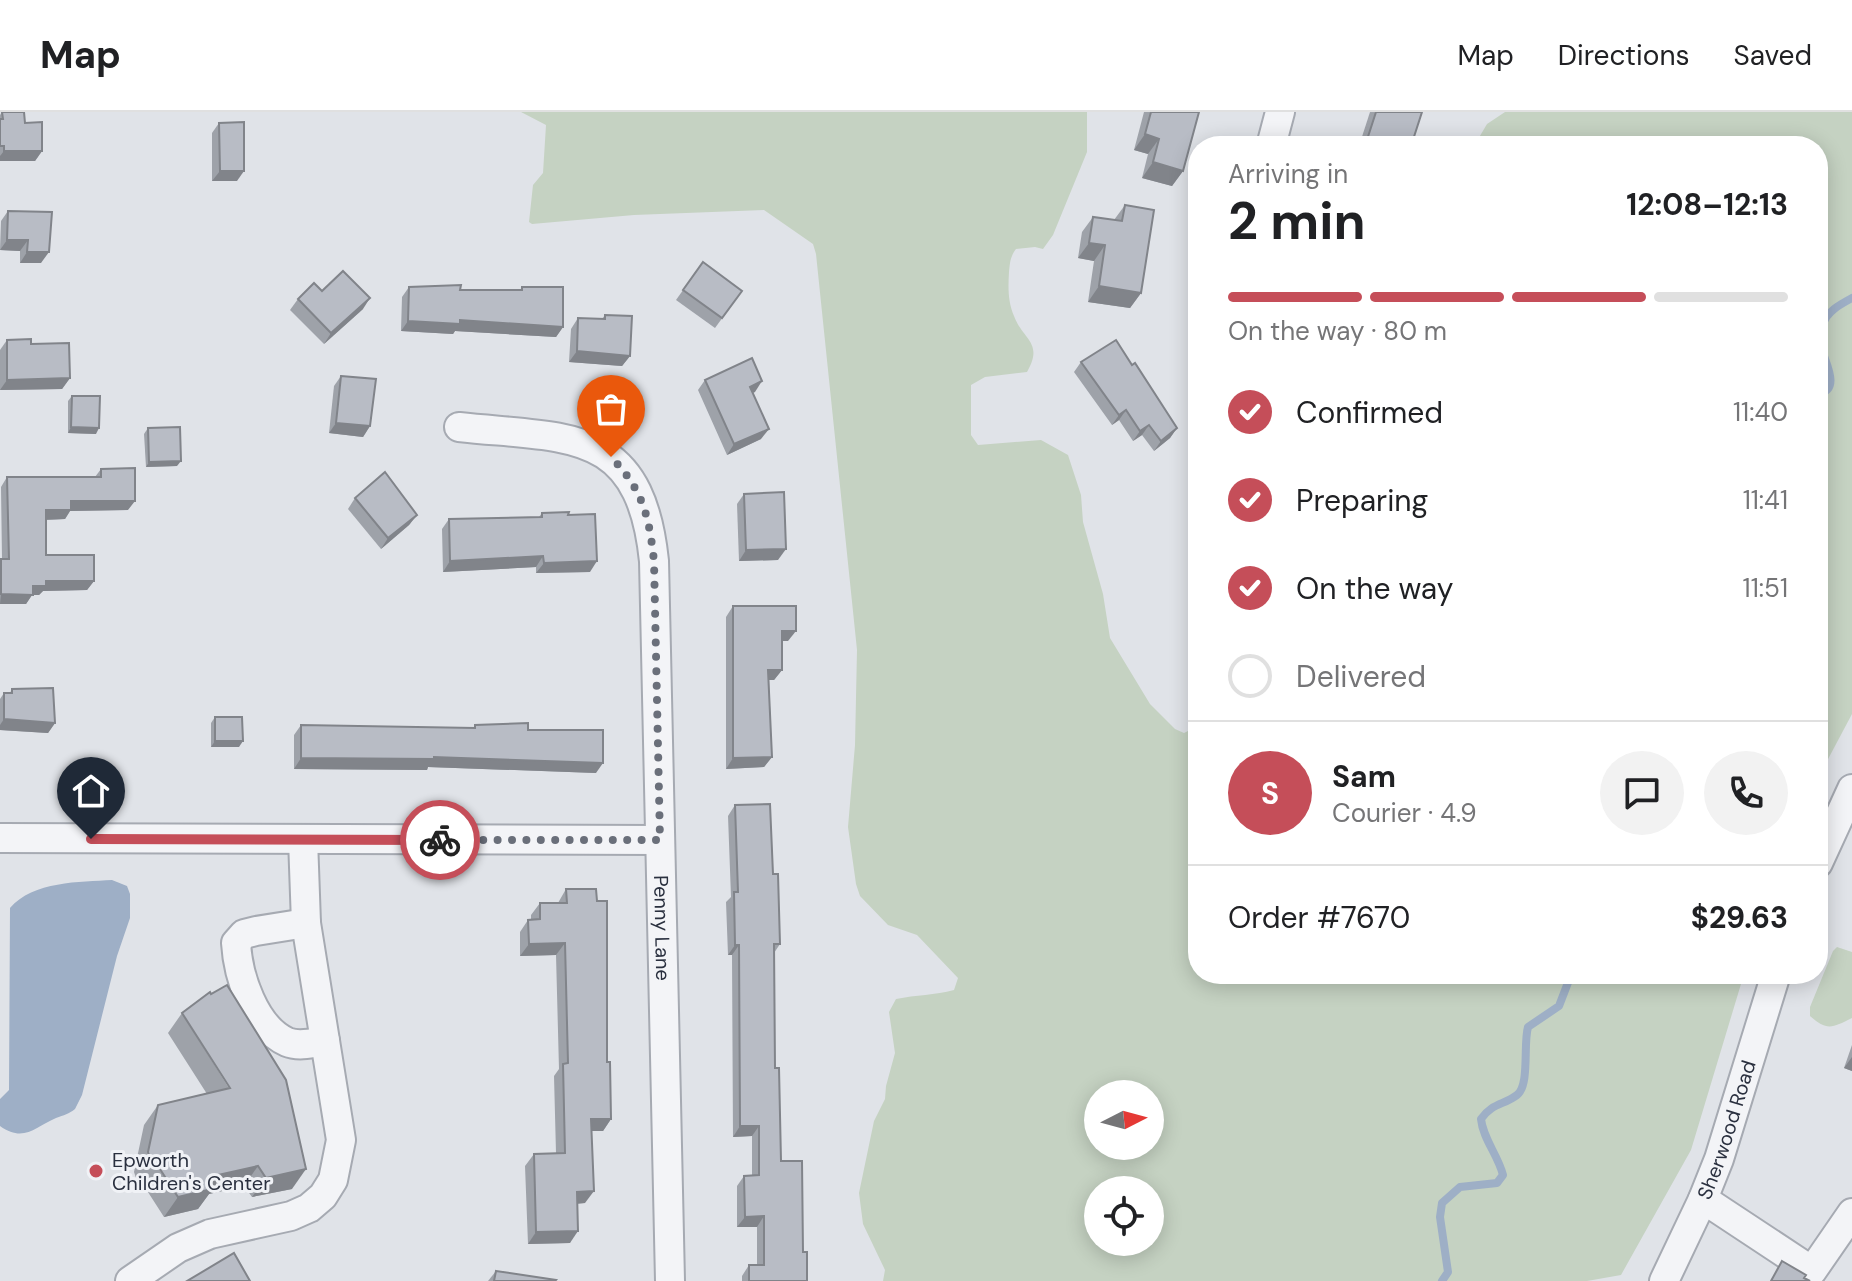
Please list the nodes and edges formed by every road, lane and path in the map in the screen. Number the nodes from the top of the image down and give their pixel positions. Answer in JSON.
{"nodes":[{"id":1,"x":1280,"y":112,"type":"edge"},
{"id":2,"x":1274,"y":136,"type":"edge"},
{"id":3,"x":459,"y":427,"type":"dead end"},
{"id":4,"x":1852,"y":789,"type":"edge"},
{"id":5,"x":0,"y":838,"type":"edge"},
{"id":6,"x":303,"y":839,"type":"junction"},
{"id":7,"x":660,"y":840,"type":"junction"},
{"id":8,"x":1828,"y":841,"type":"edge"},
{"id":9,"x":306,"y":923,"type":"junction"},
{"id":10,"x":1773,"y":984,"type":"edge"},
{"id":11,"x":325,"y":1041,"type":"junction"},
{"id":12,"x":1703,"y":1199,"type":"junction"},
{"id":13,"x":1852,"y":1213,"type":"edge"},
{"id":14,"x":130,"y":1281,"type":"edge"},
{"id":15,"x":670,"y":1281,"type":"edge"},
{"id":16,"x":1664,"y":1281,"type":"edge"}],
"edges":[{"from":1,"to":2,"type":"street"},
{"from":3,"to":7,"type":"street","name":"Penny Lane"},
{"from":4,"to":8,"type":"street"},
{"from":5,"to":6,"type":"street"},
{"from":6,"to":7,"type":"street"},
{"from":6,"to":9,"type":"street"},
{"from":7,"to":15,"type":"street","name":"Penny Lane"},
{"from":9,"to":11,"type":"street"},
{"from":9,"to":11,"type":"street"},
{"from":10,"to":12,"type":"street","name":"Sherwood Road"},
{"from":11,"to":14,"type":"street"},
{"from":12,"to":13,"type":"street"},
{"from":12,"to":16,"type":"street","name":"Sherwood Road"}]}
